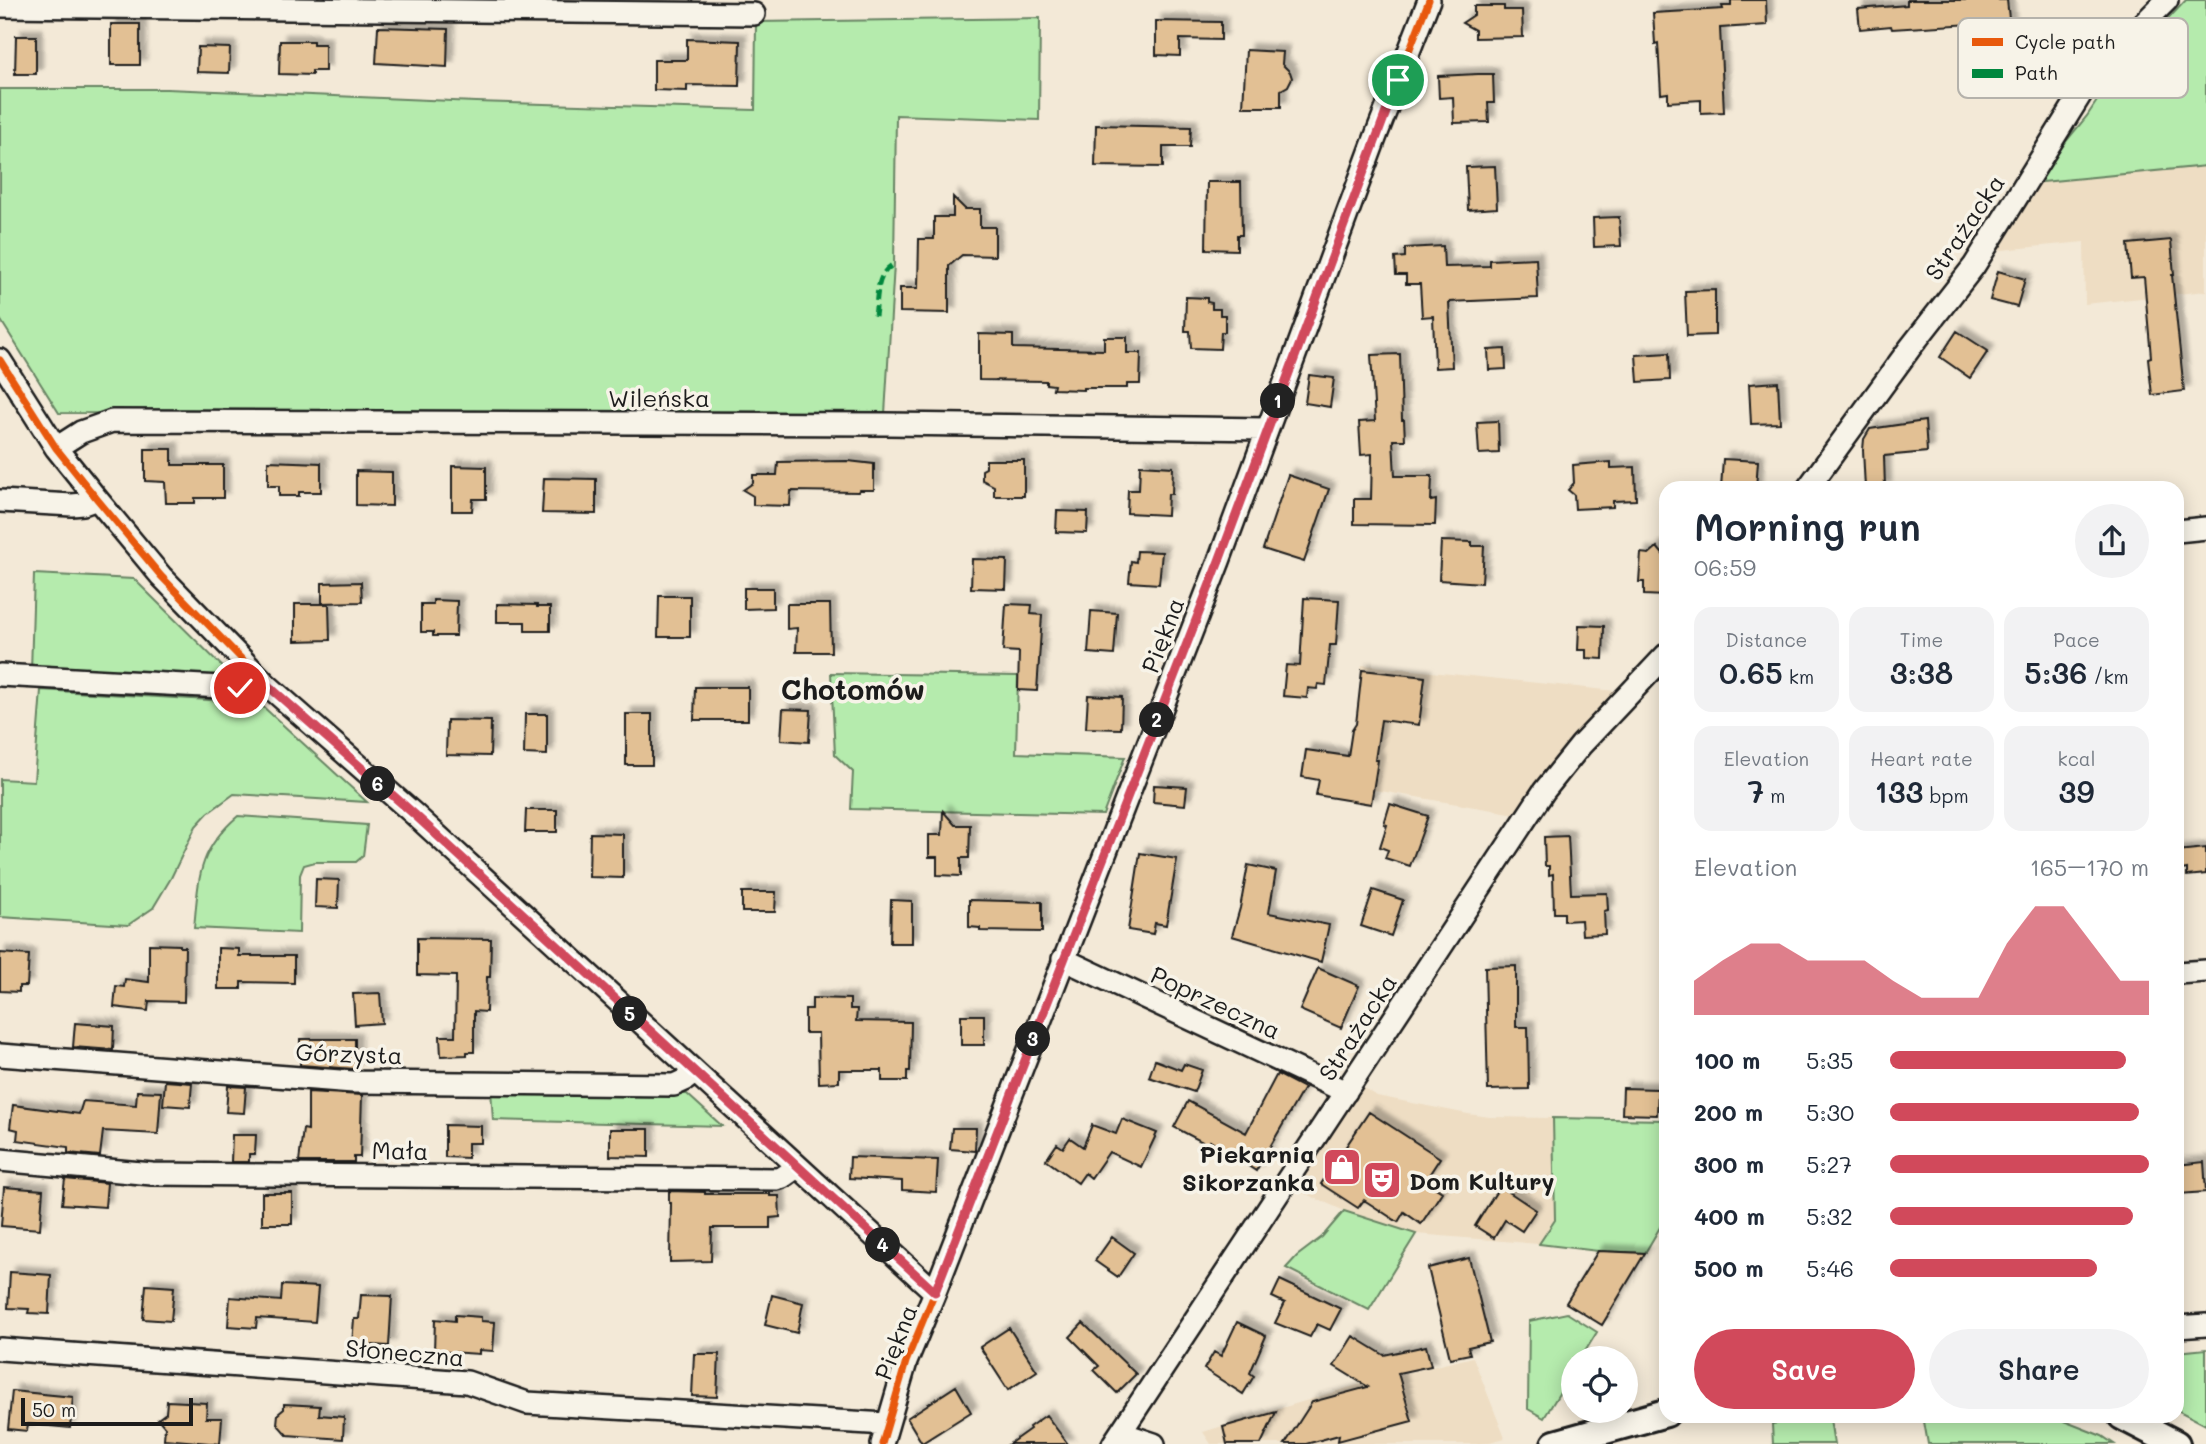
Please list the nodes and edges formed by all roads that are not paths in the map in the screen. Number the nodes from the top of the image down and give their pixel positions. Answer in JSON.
{"nodes":[{"id":1,"x":1429,"y":0,"type":"edge"},
{"id":2,"x":2167,"y":0,"type":"edge"},
{"id":3,"x":0,"y":6,"type":"edge"},
{"id":4,"x":754,"y":14,"type":"dead end"},
{"id":5,"x":2149,"y":18,"type":"edge"},
{"id":6,"x":2078,"y":98,"type":"edge"},
{"id":7,"x":0,"y":360,"type":"edge"},
{"id":8,"x":1267,"y":429,"type":"junction"},
{"id":9,"x":56,"y":447,"type":"junction"},
{"id":10,"x":1813,"y":481,"type":"edge"},
{"id":11,"x":97,"y":499,"type":"junction"},
{"id":12,"x":0,"y":500,"type":"edge"},
{"id":13,"x":2206,"y":528,"type":"edge"},
{"id":14,"x":2184,"y":530,"type":"edge"},
{"id":15,"x":1659,"y":663,"type":"edge"},
{"id":16,"x":0,"y":675,"type":"edge"},
{"id":17,"x":266,"y":684,"type":"junction"},
{"id":18,"x":1063,"y":959,"type":"junction"},
{"id":19,"x":2206,"y":971,"type":"edge"},
{"id":20,"x":2184,"y":973,"type":"edge"},
{"id":21,"x":0,"y":1055,"type":"edge"},
{"id":22,"x":694,"y":1073,"type":"junction"},
{"id":23,"x":1346,"y":1092,"type":"junction"},
{"id":24,"x":0,"y":1160,"type":"edge"},
{"id":25,"x":797,"y":1167,"type":"junction"},
{"id":26,"x":935,"y":1292,"type":"junction"},
{"id":27,"x":2206,"y":1325,"type":"edge"},
{"id":28,"x":2184,"y":1327,"type":"edge"},
{"id":29,"x":0,"y":1349,"type":"edge"},
{"id":30,"x":1659,"y":1415,"type":"edge"},
{"id":31,"x":2136,"y":1423,"type":"edge"},
{"id":32,"x":885,"y":1434,"type":"edge"},
{"id":33,"x":1117,"y":1438,"type":"edge"},
{"id":34,"x":1154,"y":1444,"type":"edge"},
{"id":35,"x":1555,"y":1444,"type":"edge"},
{"id":36,"x":2176,"y":1444,"type":"edge"}],
"edges":[{"from":1,"to":8,"type":"street","name":"Piękna"},
{"from":2,"to":5,"type":"street","name":"Strażacka"},
{"from":3,"to":4,"type":"street"},
{"from":6,"to":10,"type":"street","name":"Strażacka"},
{"from":7,"to":9,"type":"street"},
{"from":8,"to":9,"type":"street","name":"Wileńska"},
{"from":8,"to":18,"type":"street","name":"Piękna"},
{"from":9,"to":11,"type":"street"},
{"from":11,"to":12,"type":"street"},
{"from":11,"to":17,"type":"street"},
{"from":13,"to":14,"type":"street"},
{"from":15,"to":23,"type":"street","name":"Strażacka"},
{"from":16,"to":17,"type":"street"},
{"from":17,"to":22,"type":"street"},
{"from":18,"to":23,"type":"street","name":"Poprzeczna"},
{"from":18,"to":26,"type":"street","name":"Piękna"},
{"from":19,"to":20,"type":"street"},
{"from":21,"to":22,"type":"street","name":"Górzysta"},
{"from":22,"to":25,"type":"street"},
{"from":23,"to":33,"type":"street","name":"Strażacka"},
{"from":24,"to":25,"type":"street","name":"Mała"},
{"from":25,"to":26,"type":"street"},
{"from":26,"to":32,"type":"street","name":"Piękna"},
{"from":27,"to":28,"type":"street"},
{"from":29,"to":32,"type":"street","name":"Słoneczna"},
{"from":30,"to":35,"type":"street"},
{"from":31,"to":36,"type":"street"},
{"from":33,"to":34,"type":"street"}]}
